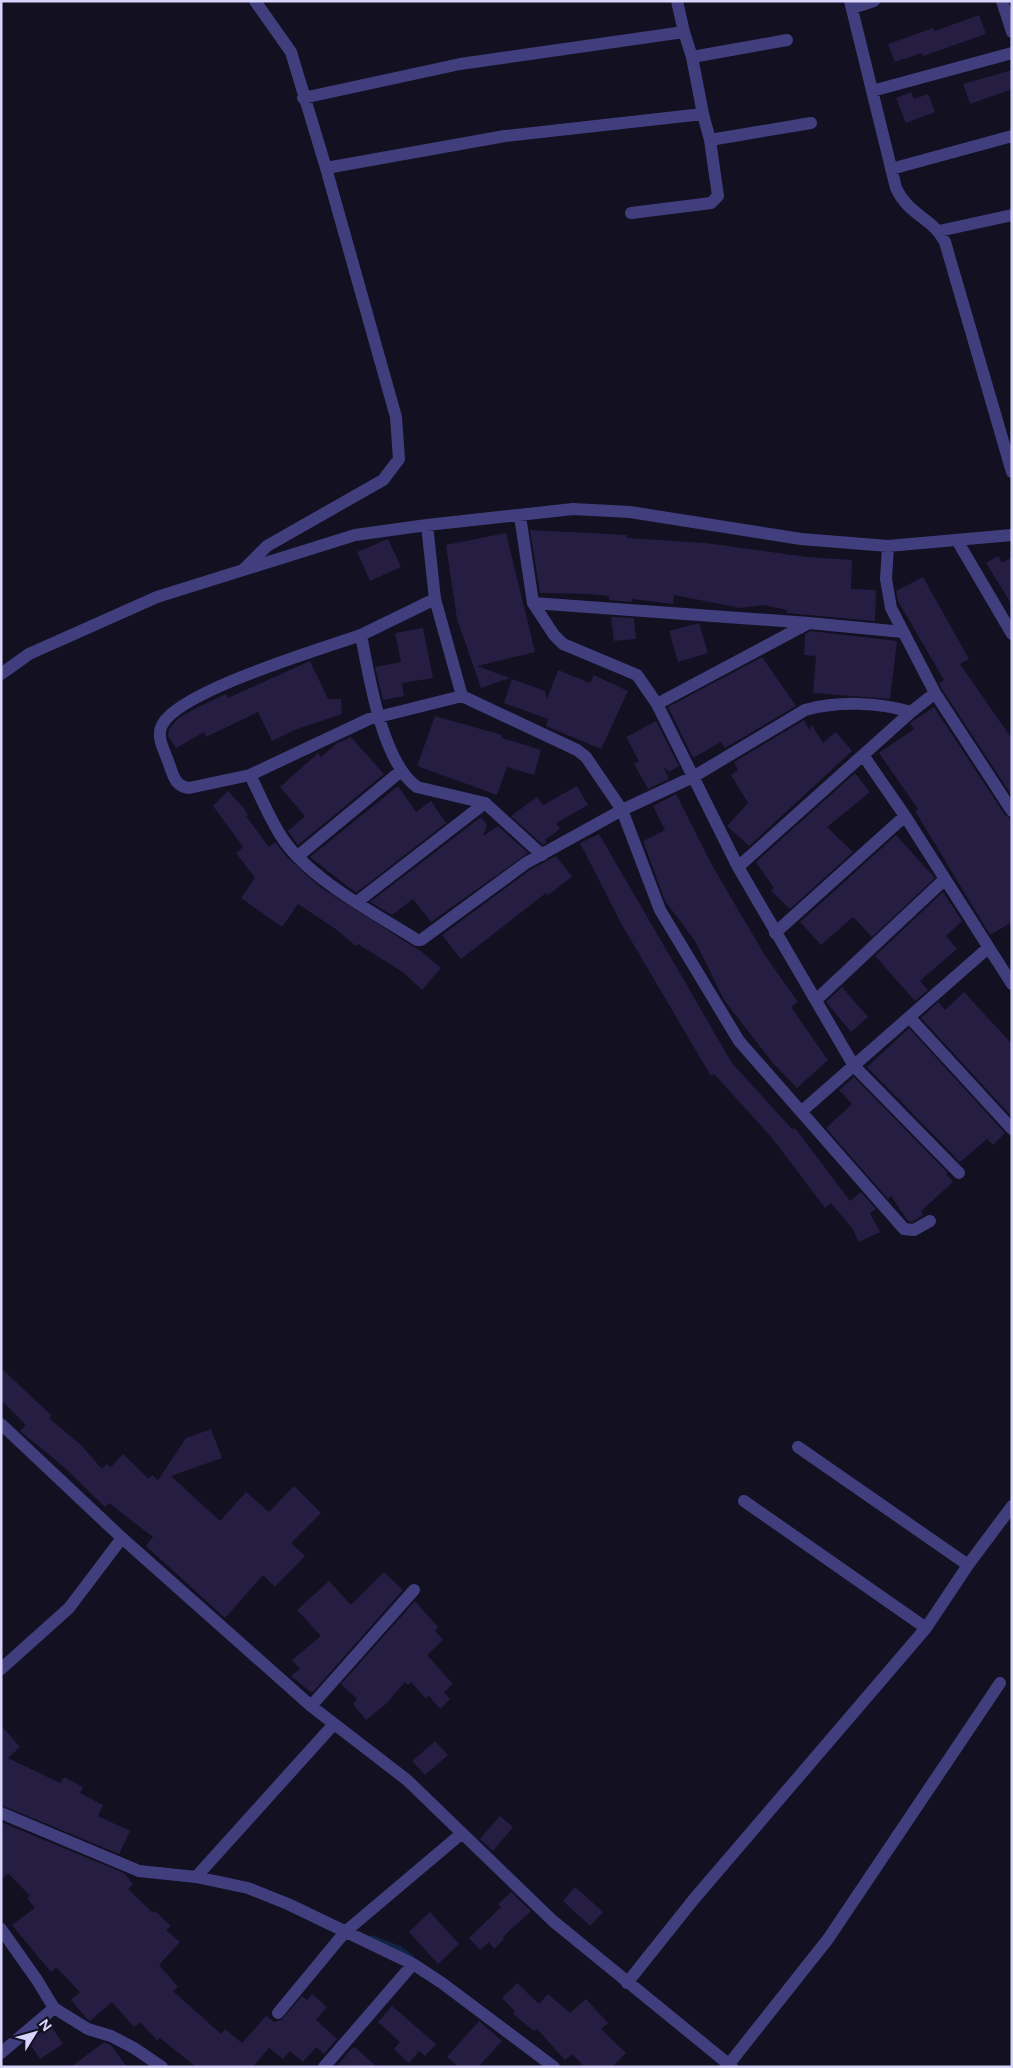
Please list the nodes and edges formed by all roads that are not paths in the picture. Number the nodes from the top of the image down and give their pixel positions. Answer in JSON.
{"nodes":[{"id":1,"x":255,"y":1,"type":"edge"},
{"id":2,"x":677,"y":1,"type":"edge"},
{"id":3,"x":874,"y":1,"type":"edge"},
{"id":4,"x":1002,"y":1,"type":"edge"},
{"id":5,"x":851,"y":5,"type":"edge"},
{"id":6,"x":684,"y":32,"type":"junction"},
{"id":7,"x":1012,"y":32,"type":"edge"},
{"id":8,"x":788,"y":40,"type":"dead end"},
{"id":9,"x":1012,"y":53,"type":"edge"},
{"id":10,"x":692,"y":57,"type":"junction"},
{"id":11,"x":872,"y":91,"type":"junction"},
{"id":12,"x":303,"y":98,"type":"junction"},
{"id":13,"x":703,"y":114,"type":"junction"},
{"id":14,"x":811,"y":123,"type":"dead end"},
{"id":15,"x":1012,"y":136,"type":"edge"},
{"id":16,"x":710,"y":140,"type":"junction"},
{"id":17,"x":326,"y":168,"type":"junction"},
{"id":18,"x":891,"y":169,"type":"junction"},
{"id":19,"x":631,"y":213,"type":"dead end"},
{"id":20,"x":1012,"y":215,"type":"edge"},
{"id":21,"x":939,"y":231,"type":"junction"},
{"id":22,"x":1012,"y":472,"type":"edge"},
{"id":23,"x":520,"y":516,"type":"junction"},
{"id":24,"x":427,"y":525,"type":"junction"},
{"id":25,"x":1012,"y":535,"type":"edge"},
{"id":26,"x":958,"y":542,"type":"junction"},
{"id":27,"x":888,"y":546,"type":"junction"},
{"id":28,"x":242,"y":571,"type":"junction"},
{"id":29,"x":435,"y":599,"type":"junction"},
{"id":30,"x":533,"y":603,"type":"junction"},
{"id":31,"x":808,"y":623,"type":"junction"},
{"id":32,"x":903,"y":632,"type":"junction"},
{"id":33,"x":1012,"y":634,"type":"edge"},
{"id":34,"x":361,"y":635,"type":"junction"},
{"id":35,"x":1,"y":674,"type":"edge"},
{"id":36,"x":935,"y":693,"type":"junction"},
{"id":37,"x":462,"y":696,"type":"junction"},
{"id":38,"x":657,"y":704,"type":"junction"},
{"id":39,"x":911,"y":712,"type":"junction"},
{"id":40,"x":378,"y":717,"type":"junction"},
{"id":41,"x":862,"y":755,"type":"junction"},
{"id":42,"x":401,"y":771,"type":"junction"},
{"id":43,"x":250,"y":775,"type":"junction"},
{"id":44,"x":693,"y":777,"type":"junction"},
{"id":45,"x":485,"y":803,"type":"junction"},
{"id":46,"x":622,"y":810,"type":"junction"},
{"id":47,"x":1012,"y":811,"type":"edge"},
{"id":48,"x":905,"y":816,"type":"junction"},
{"id":49,"x":542,"y":855,"type":"junction"},
{"id":50,"x":298,"y":856,"type":"junction"},
{"id":51,"x":738,"y":867,"type":"junction"},
{"id":52,"x":945,"y":879,"type":"junction"},
{"id":53,"x":358,"y":902,"type":"junction"},
{"id":54,"x":776,"y":934,"type":"junction"},
{"id":55,"x":988,"y":948,"type":"junction"},
{"id":56,"x":1012,"y":984,"type":"edge"},
{"id":57,"x":816,"y":1000,"type":"junction"},
{"id":58,"x":910,"y":1018,"type":"junction"},
{"id":59,"x":854,"y":1066,"type":"junction"},
{"id":60,"x":802,"y":1111,"type":"junction"},
{"id":61,"x":1012,"y":1129,"type":"edge"},
{"id":62,"x":959,"y":1173,"type":"dead end"},
{"id":63,"x":930,"y":1221,"type":"dead end"},
{"id":64,"x":1,"y":1424,"type":"edge"},
{"id":65,"x":798,"y":1447,"type":"dead end"},
{"id":66,"x":744,"y":1501,"type":"dead end"},
{"id":67,"x":1012,"y":1506,"type":"edge"},
{"id":68,"x":122,"y":1538,"type":"junction"},
{"id":69,"x":968,"y":1565,"type":"junction"},
{"id":70,"x":414,"y":1590,"type":"dead end"},
{"id":71,"x":926,"y":1628,"type":"junction"},
{"id":72,"x":1,"y":1669,"type":"edge"},
{"id":73,"x":1000,"y":1683,"type":"dead end"},
{"id":74,"x":311,"y":1706,"type":"junction"},
{"id":75,"x":334,"y":1724,"type":"junction"},
{"id":76,"x":1,"y":1813,"type":"edge"},
{"id":77,"x":461,"y":1834,"type":"junction"},
{"id":78,"x":196,"y":1876,"type":"junction"},
{"id":79,"x":1,"y":1929,"type":"edge"},
{"id":80,"x":345,"y":1932,"type":"junction"},
{"id":81,"x":413,"y":1964,"type":"junction"},
{"id":82,"x":627,"y":1983,"type":"junction"},
{"id":83,"x":54,"y":2008,"type":"junction"},
{"id":84,"x":278,"y":2013,"type":"dead end"},
{"id":85,"x":1,"y":2053,"type":"edge"},
{"id":86,"x":731,"y":2065,"type":"edge"},
{"id":87,"x":162,"y":2067,"type":"edge"},
{"id":88,"x":324,"y":2067,"type":"edge"},
{"id":89,"x":554,"y":2067,"type":"edge"}],
"edges":[{"from":1,"to":12,"type":"street"},
{"from":2,"to":6,"type":"street"},
{"from":3,"to":5,"type":"street"},
{"from":4,"to":7,"type":"street"},
{"from":5,"to":11,"type":"street"},
{"from":6,"to":10,"type":"street"},
{"from":6,"to":12,"type":"street"},
{"from":8,"to":10,"type":"street"},
{"from":9,"to":11,"type":"street"},
{"from":10,"to":13,"type":"street"},
{"from":11,"to":18,"type":"street"},
{"from":12,"to":17,"type":"street"},
{"from":13,"to":16,"type":"street"},
{"from":13,"to":17,"type":"street"},
{"from":14,"to":16,"type":"street"},
{"from":15,"to":18,"type":"street"},
{"from":16,"to":19,"type":"street"},
{"from":17,"to":28,"type":"street"},
{"from":18,"to":21,"type":"street"},
{"from":20,"to":21,"type":"street"},
{"from":21,"to":22,"type":"street"},
{"from":23,"to":24,"type":"street"},
{"from":23,"to":27,"type":"street"},
{"from":23,"to":30,"type":"street"},
{"from":24,"to":28,"type":"street"},
{"from":24,"to":29,"type":"street"},
{"from":25,"to":26,"type":"street"},
{"from":26,"to":27,"type":"street"},
{"from":26,"to":33,"type":"street"},
{"from":27,"to":32,"type":"street"},
{"from":28,"to":35,"type":"street"},
{"from":29,"to":34,"type":"street"},
{"from":29,"to":37,"type":"street"},
{"from":30,"to":31,"type":"street"},
{"from":30,"to":38,"type":"street"},
{"from":31,"to":32,"type":"street"},
{"from":31,"to":38,"type":"street"},
{"from":32,"to":36,"type":"street"},
{"from":34,"to":40,"type":"street"},
{"from":34,"to":43,"type":"street"},
{"from":36,"to":39,"type":"street"},
{"from":36,"to":47,"type":"street"},
{"from":37,"to":40,"type":"street"},
{"from":37,"to":46,"type":"street"},
{"from":38,"to":44,"type":"street"},
{"from":39,"to":41,"type":"street"},
{"from":39,"to":44,"type":"street"},
{"from":40,"to":42,"type":"street"},
{"from":40,"to":43,"type":"street"},
{"from":41,"to":48,"type":"street"},
{"from":41,"to":51,"type":"street"},
{"from":42,"to":45,"type":"street"},
{"from":42,"to":50,"type":"street"},
{"from":43,"to":50,"type":"street"},
{"from":44,"to":46,"type":"street"},
{"from":44,"to":51,"type":"street"},
{"from":45,"to":49,"type":"street"},
{"from":45,"to":53,"type":"street"},
{"from":46,"to":49,"type":"street"},
{"from":46,"to":60,"type":"street"},
{"from":48,"to":52,"type":"street"},
{"from":48,"to":54,"type":"street"},
{"from":49,"to":53,"type":"street"},
{"from":50,"to":53,"type":"street"},
{"from":51,"to":54,"type":"street"},
{"from":52,"to":55,"type":"street"},
{"from":52,"to":57,"type":"street"},
{"from":54,"to":57,"type":"street"},
{"from":55,"to":56,"type":"street"},
{"from":55,"to":58,"type":"street"},
{"from":57,"to":59,"type":"street"},
{"from":58,"to":59,"type":"street"},
{"from":58,"to":61,"type":"street"},
{"from":59,"to":60,"type":"street"},
{"from":59,"to":62,"type":"street"},
{"from":60,"to":63,"type":"street"},
{"from":64,"to":68,"type":"street"},
{"from":65,"to":69,"type":"street"},
{"from":66,"to":71,"type":"street"},
{"from":67,"to":69,"type":"street"},
{"from":68,"to":72,"type":"street"},
{"from":68,"to":74,"type":"street"},
{"from":69,"to":71,"type":"street"},
{"from":70,"to":74,"type":"street"},
{"from":71,"to":82,"type":"street"},
{"from":73,"to":86,"type":"street"},
{"from":74,"to":75,"type":"street"},
{"from":75,"to":77,"type":"street"},
{"from":75,"to":78,"type":"street"},
{"from":76,"to":78,"type":"street"},
{"from":77,"to":80,"type":"street"},
{"from":77,"to":82,"type":"street"},
{"from":78,"to":80,"type":"street"},
{"from":79,"to":83,"type":"street"},
{"from":80,"to":81,"type":"street"},
{"from":80,"to":84,"type":"street"},
{"from":81,"to":88,"type":"street"},
{"from":81,"to":89,"type":"street"},
{"from":82,"to":86,"type":"street"},
{"from":83,"to":85,"type":"street"},
{"from":83,"to":87,"type":"street"}]}
